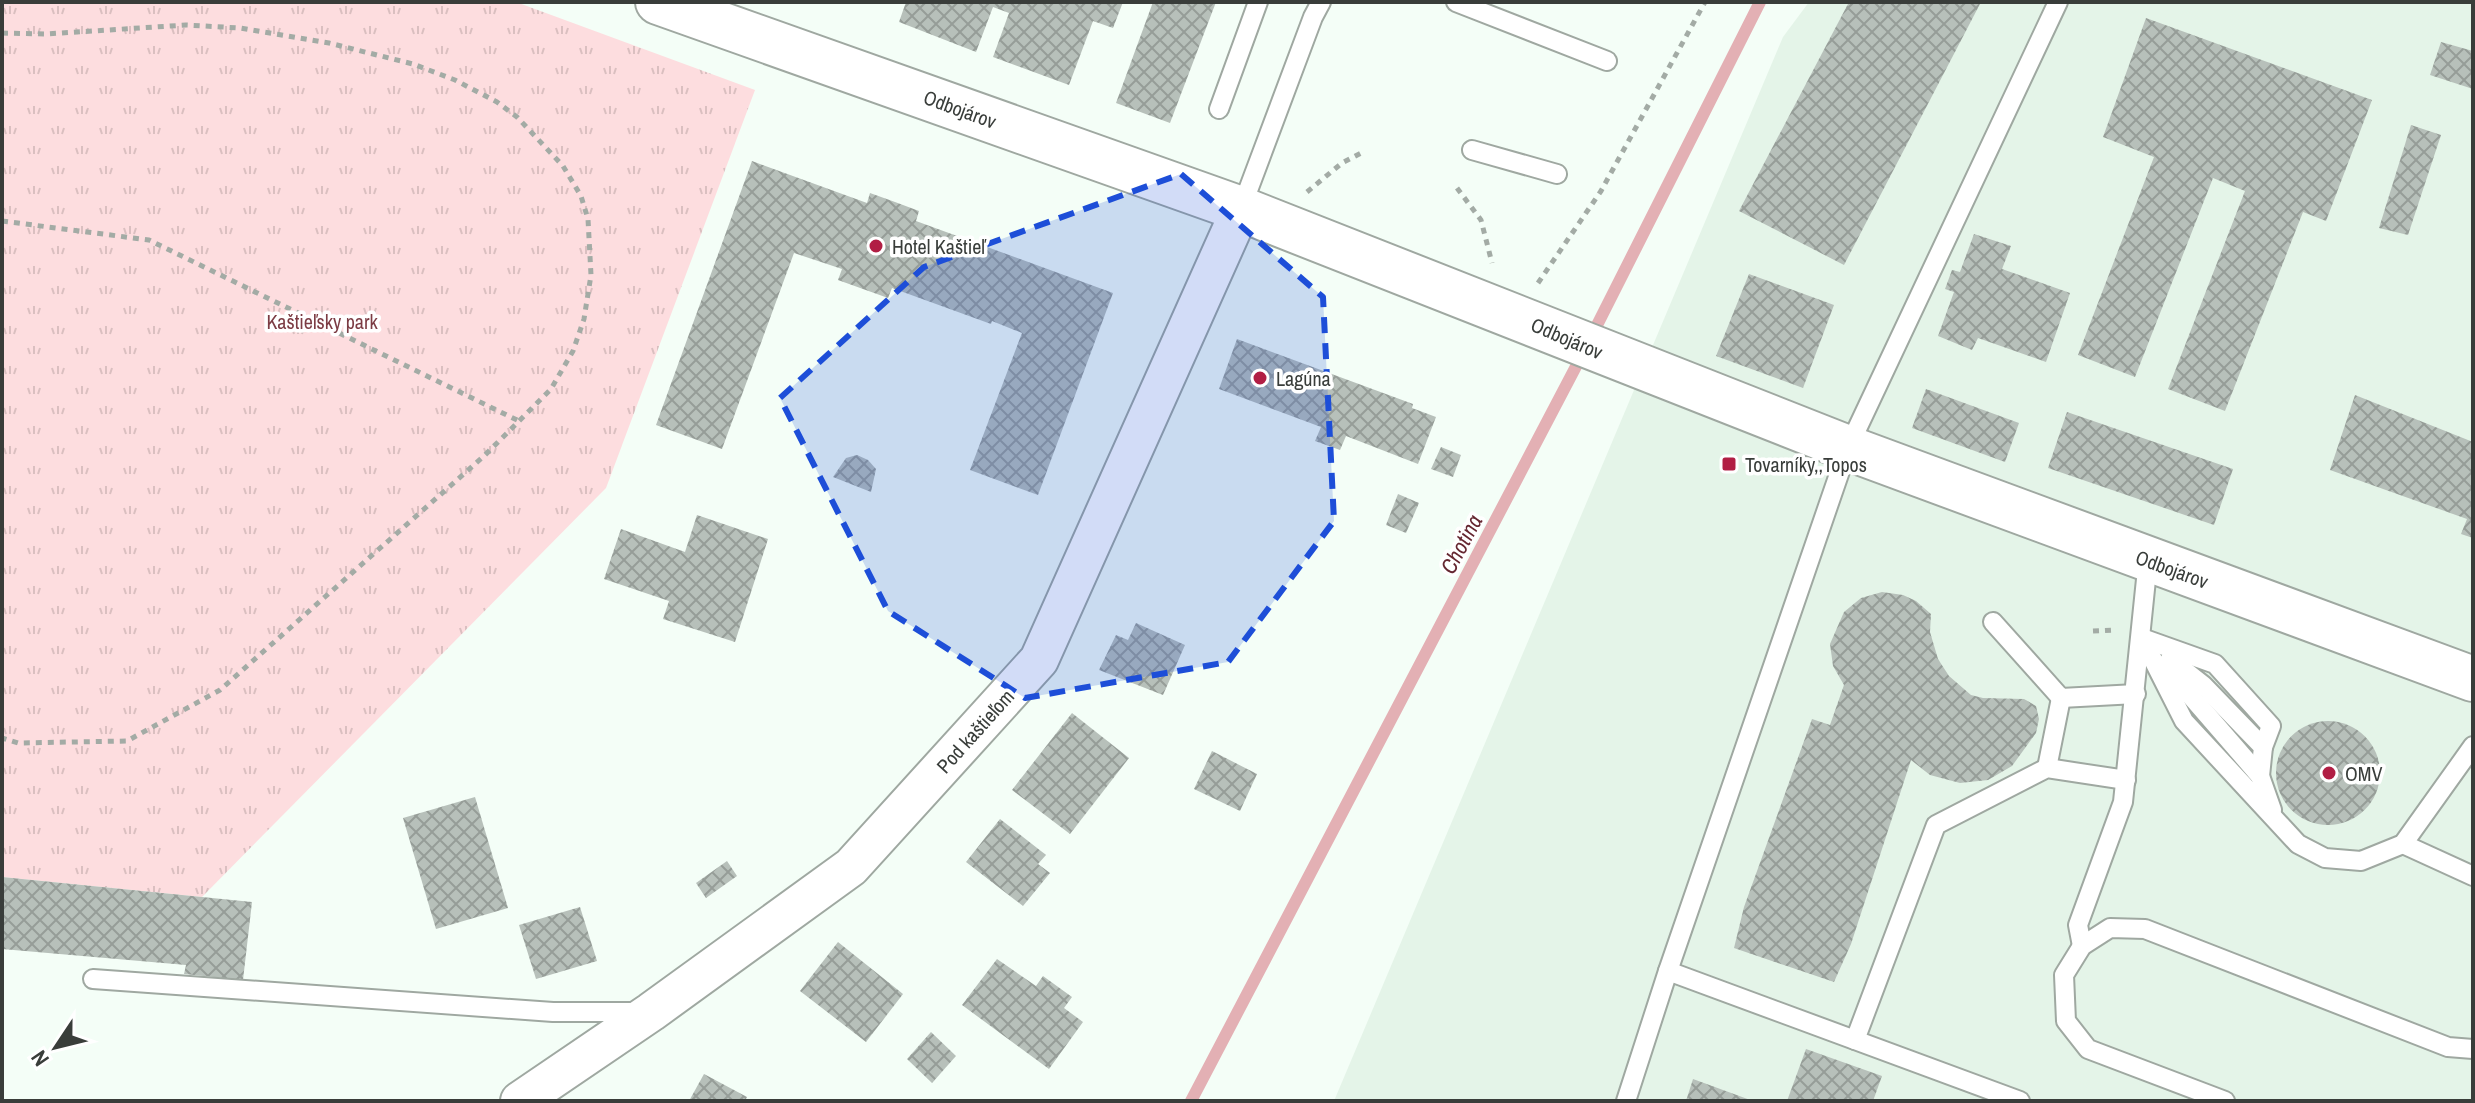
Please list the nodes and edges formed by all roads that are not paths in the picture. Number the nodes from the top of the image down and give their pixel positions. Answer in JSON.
{"nodes":[{"id":1,"x":658,"y":2,"type":"edge"},
{"id":2,"x":1258,"y":2,"type":"edge"},
{"id":3,"x":1321,"y":2,"type":"edge"},
{"id":4,"x":1456,"y":2,"type":"edge"},
{"id":5,"x":2058,"y":2,"type":"edge"},
{"id":6,"x":1607,"y":61,"type":"dead end"},
{"id":7,"x":1219,"y":109,"type":"dead end"},
{"id":8,"x":1472,"y":150,"type":"dead end"},
{"id":9,"x":1557,"y":174,"type":"dead end"},
{"id":10,"x":1241,"y":209,"type":"junction"},
{"id":11,"x":1848,"y":448,"type":"junction"},
{"id":12,"x":2148,"y":560,"type":"junction"},
{"id":13,"x":1993,"y":622,"type":"dead end"},
{"id":14,"x":2142,"y":638,"type":"junction"},
{"id":15,"x":2473,"y":679,"type":"edge"},
{"id":16,"x":2136,"y":694,"type":"junction"},
{"id":17,"x":2061,"y":698,"type":"junction"},
{"id":18,"x":2473,"y":746,"type":"edge"},
{"id":19,"x":2047,"y":768,"type":"junction"},
{"id":20,"x":2260,"y":776,"type":"junction"},
{"id":21,"x":2126,"y":780,"type":"junction"},
{"id":22,"x":2276,"y":819,"type":"junction"},
{"id":23,"x":2403,"y":844,"type":"junction"},
{"id":24,"x":2473,"y":876,"type":"edge"},
{"id":25,"x":2082,"y":946,"type":"junction"},
{"id":26,"x":1668,"y":971,"type":"junction"},
{"id":27,"x":93,"y":979,"type":"dead end"},
{"id":28,"x":651,"y":1012,"type":"junction"},
{"id":29,"x":1855,"y":1040,"type":"junction"},
{"id":30,"x":2473,"y":1049,"type":"edge"},
{"id":31,"x":520,"y":1101,"type":"edge"},
{"id":32,"x":1626,"y":1101,"type":"edge"},
{"id":33,"x":2020,"y":1101,"type":"edge"},
{"id":34,"x":2225,"y":1101,"type":"edge"}],
"edges":[{"from":1,"to":10,"type":"main road","name":"Odbojárov"},
{"from":2,"to":7,"type":"lane"},
{"from":3,"to":10,"type":"lane"},
{"from":4,"to":6,"type":"lane"},
{"from":5,"to":11,"type":"lane"},
{"from":8,"to":9,"type":"lane"},
{"from":10,"to":11,"type":"main road","name":"Odbojárov"},
{"from":10,"to":28,"type":"street","name":"Pod kaštieľom"},
{"from":11,"to":12,"type":"main road","name":"Odbojárov"},
{"from":11,"to":26,"type":"lane"},
{"from":12,"to":14,"type":"lane"},
{"from":12,"to":15,"type":"main road","name":"Odbojárov"},
{"from":13,"to":17,"type":"lane"},
{"from":14,"to":16,"type":"lane"},
{"from":14,"to":20,"type":"lane"},
{"from":14,"to":20,"type":"lane"},
{"from":14,"to":22,"type":"lane"},
{"from":16,"to":17,"type":"lane"},
{"from":16,"to":21,"type":"lane"},
{"from":17,"to":19,"type":"lane"},
{"from":18,"to":23,"type":"lane"},
{"from":19,"to":21,"type":"lane"},
{"from":19,"to":29,"type":"lane"},
{"from":20,"to":22,"type":"lane"},
{"from":21,"to":25,"type":"lane"},
{"from":22,"to":23,"type":"lane"},
{"from":23,"to":24,"type":"lane"},
{"from":25,"to":30,"type":"lane"},
{"from":25,"to":34,"type":"lane"},
{"from":26,"to":29,"type":"lane"},
{"from":26,"to":32,"type":"lane"},
{"from":27,"to":28,"type":"lane"},
{"from":28,"to":31,"type":"street","name":"Pod kaštieľom"},
{"from":29,"to":33,"type":"lane"}]}
